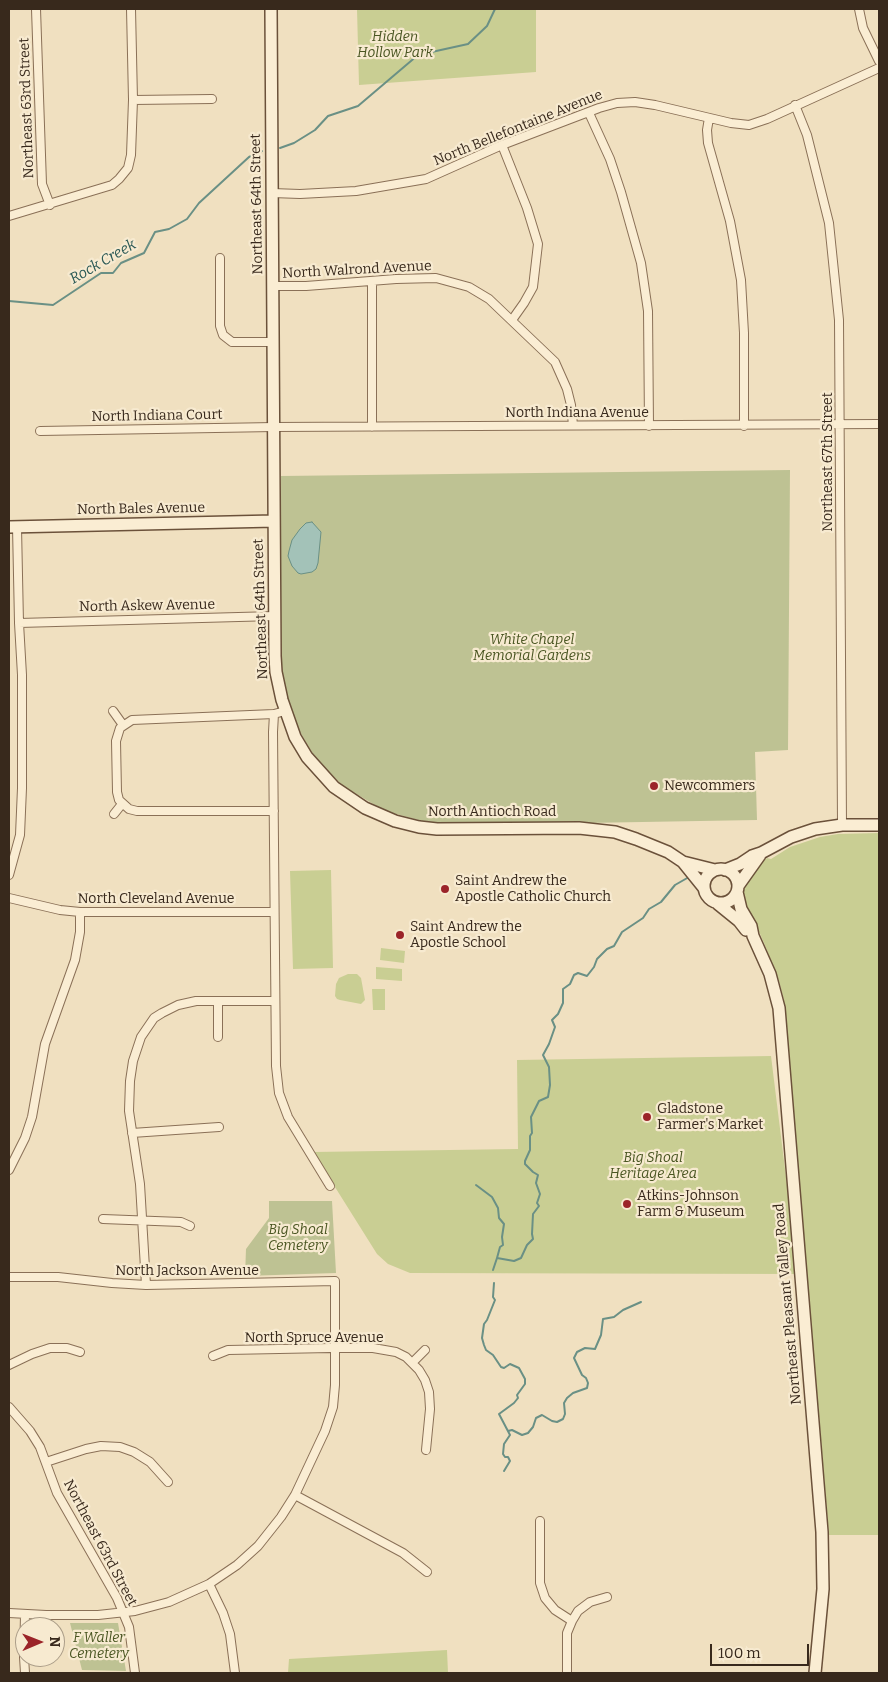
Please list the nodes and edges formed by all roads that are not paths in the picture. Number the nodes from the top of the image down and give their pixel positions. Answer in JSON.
{"nodes":[{"id":1,"x":36,"y":9,"type":"edge"},
{"id":2,"x":131,"y":9,"type":"edge"},
{"id":3,"x":271,"y":9,"type":"edge"},
{"id":4,"x":859,"y":9,"type":"edge"},
{"id":5,"x":879,"y":61,"type":"edge"},
{"id":6,"x":879,"y":68,"type":"edge"},
{"id":7,"x":212,"y":98,"type":"dead end"},
{"id":8,"x":133,"y":100,"type":"junction"},
{"id":9,"x":795,"y":105,"type":"junction"},
{"id":10,"x":589,"y":113,"type":"junction"},
{"id":11,"x":709,"y":118,"type":"junction"},
{"id":12,"x":502,"y":145,"type":"junction"},
{"id":13,"x":272,"y":193,"type":"junction"},
{"id":14,"x":50,"y":205,"type":"junction"},
{"id":15,"x":9,"y":216,"type":"edge"},
{"id":16,"x":220,"y":258,"type":"dead end"},
{"id":17,"x":372,"y":281,"type":"junction"},
{"id":18,"x":273,"y":286,"type":"junction"},
{"id":19,"x":512,"y":320,"type":"junction"},
{"id":20,"x":273,"y":342,"type":"junction"},
{"id":21,"x":841,"y":424,"type":"junction"},
{"id":22,"x":879,"y":424,"type":"edge"},
{"id":23,"x":573,"y":425,"type":"junction"},
{"id":24,"x":649,"y":426,"type":"junction"},
{"id":25,"x":744,"y":426,"type":"junction"},
{"id":26,"x":274,"y":427,"type":"junction"},
{"id":27,"x":372,"y":427,"type":"junction"},
{"id":28,"x":40,"y":431,"type":"dead end"},
{"id":29,"x":274,"y":521,"type":"junction"},
{"id":30,"x":13,"y":527,"type":"edge"},
{"id":31,"x":275,"y":616,"type":"junction"},
{"id":32,"x":19,"y":623,"type":"junction"},
{"id":33,"x":114,"y":711,"type":"dead end"},
{"id":34,"x":280,"y":712,"type":"junction"},
{"id":35,"x":123,"y":725,"type":"junction"},
{"id":36,"x":122,"y":804,"type":"junction"},
{"id":37,"x":274,"y":811,"type":"junction"},
{"id":38,"x":114,"y":814,"type":"dead end"},
{"id":39,"x":842,"y":825,"type":"junction"},
{"id":40,"x":879,"y":825,"type":"edge"},
{"id":41,"x":762,"y":853,"type":"junction"},
{"id":42,"x":683,"y":862,"type":"junction"},
{"id":43,"x":720,"y":870,"type":"junction"},
{"id":44,"x":9,"y":875,"type":"edge"},
{"id":45,"x":704,"y":888,"type":"junction"},
{"id":46,"x":738,"y":889,"type":"junction"},
{"id":47,"x":9,"y":898,"type":"edge"},
{"id":48,"x":718,"y":904,"type":"junction"},
{"id":49,"x":80,"y":912,"type":"junction"},
{"id":50,"x":274,"y":912,"type":"junction"},
{"id":51,"x":753,"y":936,"type":"junction"},
{"id":52,"x":218,"y":1001,"type":"junction"},
{"id":53,"x":275,"y":1001,"type":"junction"},
{"id":54,"x":218,"y":1036,"type":"dead end"},
{"id":55,"x":219,"y":1127,"type":"dead end"},
{"id":56,"x":132,"y":1133,"type":"junction"},
{"id":57,"x":9,"y":1170,"type":"edge"},
{"id":58,"x":330,"y":1186,"type":"dead end"},
{"id":59,"x":103,"y":1219,"type":"dead end"},
{"id":60,"x":142,"y":1220,"type":"junction"},
{"id":61,"x":190,"y":1226,"type":"dead end"},
{"id":62,"x":9,"y":1278,"type":"edge"},
{"id":63,"x":146,"y":1285,"type":"junction"},
{"id":64,"x":335,"y":1348,"type":"junction"},
{"id":65,"x":425,"y":1350,"type":"dead end"},
{"id":66,"x":80,"y":1352,"type":"dead end"},
{"id":67,"x":213,"y":1356,"type":"dead end"},
{"id":68,"x":412,"y":1363,"type":"junction"},
{"id":69,"x":9,"y":1365,"type":"edge"},
{"id":70,"x":9,"y":1407,"type":"edge"},
{"id":71,"x":426,"y":1450,"type":"dead end"},
{"id":72,"x":46,"y":1462,"type":"junction"},
{"id":73,"x":168,"y":1482,"type":"dead end"},
{"id":74,"x":294,"y":1495,"type":"junction"},
{"id":75,"x":540,"y":1521,"type":"dead end"},
{"id":76,"x":427,"y":1572,"type":"dead end"},
{"id":77,"x":209,"y":1584,"type":"junction"},
{"id":78,"x":607,"y":1597,"type":"dead end"},
{"id":79,"x":9,"y":1612,"type":"edge"},
{"id":80,"x":124,"y":1612,"type":"junction"},
{"id":81,"x":25,"y":1615,"type":"junction"},
{"id":82,"x":572,"y":1621,"type":"junction"},
{"id":83,"x":25,"y":1673,"type":"edge"},
{"id":84,"x":135,"y":1673,"type":"edge"},
{"id":85,"x":235,"y":1673,"type":"edge"},
{"id":86,"x":566,"y":1673,"type":"edge"},
{"id":87,"x":815,"y":1673,"type":"edge"}],
"edges":[{"from":1,"to":14,"type":"street","name":"Northeast 63rd Street"},
{"from":2,"to":8,"type":"street"},
{"from":3,"to":13,"type":"street","name":"Northeast 64th Street"},
{"from":4,"to":5,"type":"street"},
{"from":6,"to":9,"type":"street","name":"North Bellefontaine Avenue"},
{"from":7,"to":8,"type":"street"},
{"from":8,"to":14,"type":"street"},
{"from":9,"to":11,"type":"street","name":"North Bellefontaine Avenue"},
{"from":9,"to":21,"type":"street","name":"Northeast 67th Street"},
{"from":10,"to":11,"type":"street","name":"North Bellefontaine Avenue"},
{"from":10,"to":12,"type":"street","name":"North Bellefontaine Avenue"},
{"from":10,"to":24,"type":"street"},
{"from":11,"to":25,"type":"street"},
{"from":12,"to":13,"type":"street","name":"North Bellefontaine Avenue"},
{"from":12,"to":19,"type":"street"},
{"from":13,"to":18,"type":"street","name":"Northeast 64th Street"},
{"from":14,"to":15,"type":"street"},
{"from":16,"to":20,"type":"street"},
{"from":17,"to":18,"type":"street","name":"North Walrond Avenue"},
{"from":17,"to":19,"type":"street","name":"North Walrond Avenue"},
{"from":17,"to":27,"type":"street"},
{"from":18,"to":20,"type":"street","name":"Northeast 64th Street"},
{"from":19,"to":23,"type":"street","name":"North Walrond Avenue"},
{"from":20,"to":26,"type":"street","name":"Northeast 64th Street"},
{"from":21,"to":22,"type":"street","name":"North Indiana Avenue"},
{"from":21,"to":25,"type":"street","name":"North Indiana Avenue"},
{"from":21,"to":39,"type":"street","name":"Northeast 67th Street"},
{"from":23,"to":24,"type":"street","name":"North Indiana Avenue"},
{"from":23,"to":27,"type":"street","name":"North Indiana Avenue"},
{"from":24,"to":25,"type":"street","name":"North Indiana Avenue"},
{"from":26,"to":27,"type":"street","name":"North Indiana Avenue"},
{"from":26,"to":28,"type":"street","name":"North Indiana Court"},
{"from":26,"to":29,"type":"street","name":"Northeast 64th Street"},
{"from":29,"to":30,"type":"street","name":"North Bales Avenue"},
{"from":29,"to":31,"type":"street","name":"Northeast 64th Street"},
{"from":30,"to":32,"type":"street"},
{"from":31,"to":32,"type":"street","name":"North Askew Avenue"},
{"from":31,"to":34,"type":"street","name":"Northeast 64th Street"},
{"from":32,"to":44,"type":"street"},
{"from":33,"to":35,"type":"street"},
{"from":34,"to":35,"type":"street"},
{"from":34,"to":37,"type":"street","name":"Northeast 64th Street"},
{"from":34,"to":42,"type":"street","name":"North Antioch Road"},
{"from":35,"to":36,"type":"street"},
{"from":36,"to":37,"type":"street"},
{"from":36,"to":38,"type":"street"},
{"from":37,"to":50,"type":"street","name":"Northeast 64th Street"},
{"from":39,"to":40,"type":"street"},
{"from":39,"to":41,"type":"street"},
{"from":41,"to":43,"type":"street"},
{"from":41,"to":46,"type":"street"},
{"from":42,"to":43,"type":"street","name":"North Antioch Road"},
{"from":42,"to":45,"type":"street","name":"North Antioch Road"},
{"from":43,"to":45,"type":"street"},
{"from":43,"to":46,"type":"street"},
{"from":45,"to":48,"type":"street"},
{"from":46,"to":48,"type":"street"},
{"from":46,"to":51,"type":"street","name":"Northeast Pleasant Valley Road"},
{"from":47,"to":49,"type":"street","name":"North Cleveland Avenue"},
{"from":48,"to":51,"type":"street","name":"Northeast Pleasant Valley Road"},
{"from":49,"to":50,"type":"street","name":"North Cleveland Avenue"},
{"from":49,"to":57,"type":"street"},
{"from":50,"to":53,"type":"street","name":"Northeast 64th Street"},
{"from":51,"to":87,"type":"street","name":"Northeast Pleasant Valley Road"},
{"from":52,"to":53,"type":"street"},
{"from":52,"to":54,"type":"street"},
{"from":52,"to":56,"type":"street"},
{"from":53,"to":58,"type":"street","name":"Northeast 64th Street"},
{"from":55,"to":56,"type":"street"},
{"from":56,"to":60,"type":"street"},
{"from":59,"to":60,"type":"street"},
{"from":60,"to":61,"type":"street"},
{"from":60,"to":63,"type":"street"},
{"from":62,"to":63,"type":"street","name":"North Jackson Avenue"},
{"from":63,"to":64,"type":"street","name":"North Jackson Avenue"},
{"from":64,"to":67,"type":"street","name":"North Spruce Avenue"},
{"from":64,"to":68,"type":"street","name":"North Spruce Avenue"},
{"from":64,"to":74,"type":"street"},
{"from":65,"to":68,"type":"street"},
{"from":66,"to":69,"type":"street"},
{"from":68,"to":71,"type":"street","name":"North Spruce Avenue"},
{"from":70,"to":72,"type":"street","name":"Northeast 63rd Street"},
{"from":72,"to":73,"type":"street"},
{"from":72,"to":80,"type":"street","name":"Northeast 63rd Street"},
{"from":74,"to":76,"type":"street"},
{"from":74,"to":77,"type":"street"},
{"from":75,"to":82,"type":"street"},
{"from":77,"to":80,"type":"street"},
{"from":77,"to":85,"type":"street"},
{"from":78,"to":82,"type":"street"},
{"from":79,"to":81,"type":"street"},
{"from":80,"to":81,"type":"street"},
{"from":80,"to":84,"type":"street","name":"Northeast 63rd Street"},
{"from":81,"to":83,"type":"street"},
{"from":82,"to":86,"type":"street"}]}
